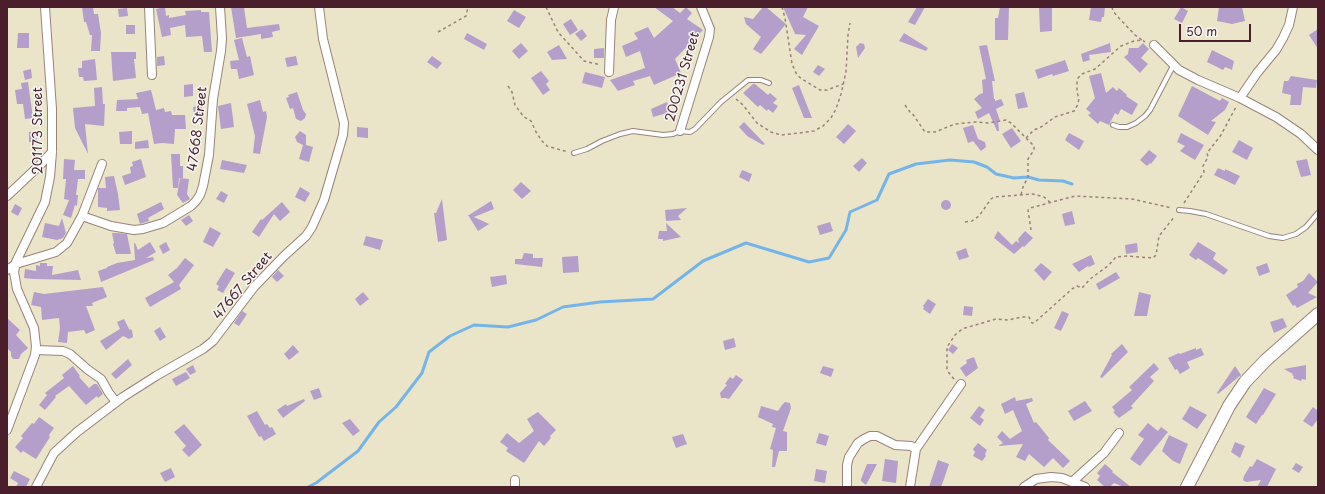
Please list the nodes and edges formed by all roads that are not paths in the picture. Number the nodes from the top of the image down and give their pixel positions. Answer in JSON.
{"nodes":[{"id":1,"x":45,"y":7,"type":"edge"},
{"id":2,"x":149,"y":7,"type":"edge"},
{"id":3,"x":220,"y":7,"type":"edge"},
{"id":4,"x":319,"y":7,"type":"edge"},
{"id":5,"x":614,"y":7,"type":"edge"},
{"id":6,"x":700,"y":7,"type":"edge"},
{"id":7,"x":1293,"y":7,"type":"edge"},
{"id":8,"x":1154,"y":46,"type":"road end"},
{"id":9,"x":1173,"y":66,"type":"junction"},
{"id":10,"x":609,"y":69,"type":"road end"},
{"id":11,"x":152,"y":75,"type":"dead end"},
{"id":12,"x":769,"y":83,"type":"dead end"},
{"id":13,"x":1240,"y":98,"type":"junction"},
{"id":14,"x":1113,"y":125,"type":"dead end"},
{"id":15,"x":680,"y":131,"type":"junction"},
{"id":16,"x":1318,"y":150,"type":"edge"},
{"id":17,"x":52,"y":152,"type":"junction"},
{"id":18,"x":574,"y":153,"type":"road end"},
{"id":19,"x":102,"y":164,"type":"dead end"},
{"id":20,"x":7,"y":196,"type":"edge"},
{"id":21,"x":1180,"y":210,"type":"road end"},
{"id":22,"x":1318,"y":212,"type":"edge"},
{"id":23,"x":82,"y":216,"type":"junction"},
{"id":24,"x":16,"y":264,"type":"junction"},
{"id":25,"x":7,"y":270,"type":"edge"},
{"id":26,"x":1318,"y":314,"type":"edge"},
{"id":27,"x":36,"y":350,"type":"junction"},
{"id":28,"x":960,"y":384,"type":"road end"},
{"id":29,"x":116,"y":402,"type":"junction"},
{"id":30,"x":7,"y":430,"type":"edge"},
{"id":31,"x":1119,"y":433,"type":"dead end"},
{"id":32,"x":916,"y":449,"type":"junction"},
{"id":33,"x":1072,"y":482,"type":"junction"},
{"id":34,"x":36,"y":487,"type":"edge"},
{"id":35,"x":847,"y":487,"type":"edge"},
{"id":36,"x":910,"y":487,"type":"edge"},
{"id":37,"x":1024,"y":487,"type":"edge"},
{"id":38,"x":1085,"y":487,"type":"edge"},
{"id":39,"x":1187,"y":487,"type":"edge"}],
"edges":[{"from":1,"to":17,"type":"street","name":"201173 Street"},
{"from":2,"to":11,"type":"street"},
{"from":3,"to":23,"type":"street","name":"47668 Street"},
{"from":4,"to":29,"type":"street","name":"47667 Street"},
{"from":5,"to":10,"type":"street"},
{"from":6,"to":15,"type":"street","name":"200231 Street"},
{"from":7,"to":13,"type":"street"},
{"from":8,"to":9,"type":"street"},
{"from":9,"to":13,"type":"street"},
{"from":9,"to":14,"type":"lane"},
{"from":12,"to":15,"type":"lane"},
{"from":13,"to":16,"type":"street"},
{"from":15,"to":18,"type":"lane"},
{"from":17,"to":20,"type":"street"},
{"from":17,"to":24,"type":"street","name":"201173 Street"},
{"from":19,"to":23,"type":"street"},
{"from":21,"to":22,"type":"lane"},
{"from":23,"to":24,"type":"street"},
{"from":24,"to":25,"type":"street"},
{"from":24,"to":27,"type":"street","name":"201173 Street"},
{"from":26,"to":39,"type":"street"},
{"from":27,"to":29,"type":"street"},
{"from":27,"to":30,"type":"street","name":"201173 Street"},
{"from":28,"to":32,"type":"street"},
{"from":29,"to":34,"type":"street","name":"47667 Street"},
{"from":31,"to":33,"type":"street"},
{"from":32,"to":35,"type":"street"},
{"from":32,"to":36,"type":"street"},
{"from":33,"to":37,"type":"street"},
{"from":33,"to":38,"type":"street"}]}
